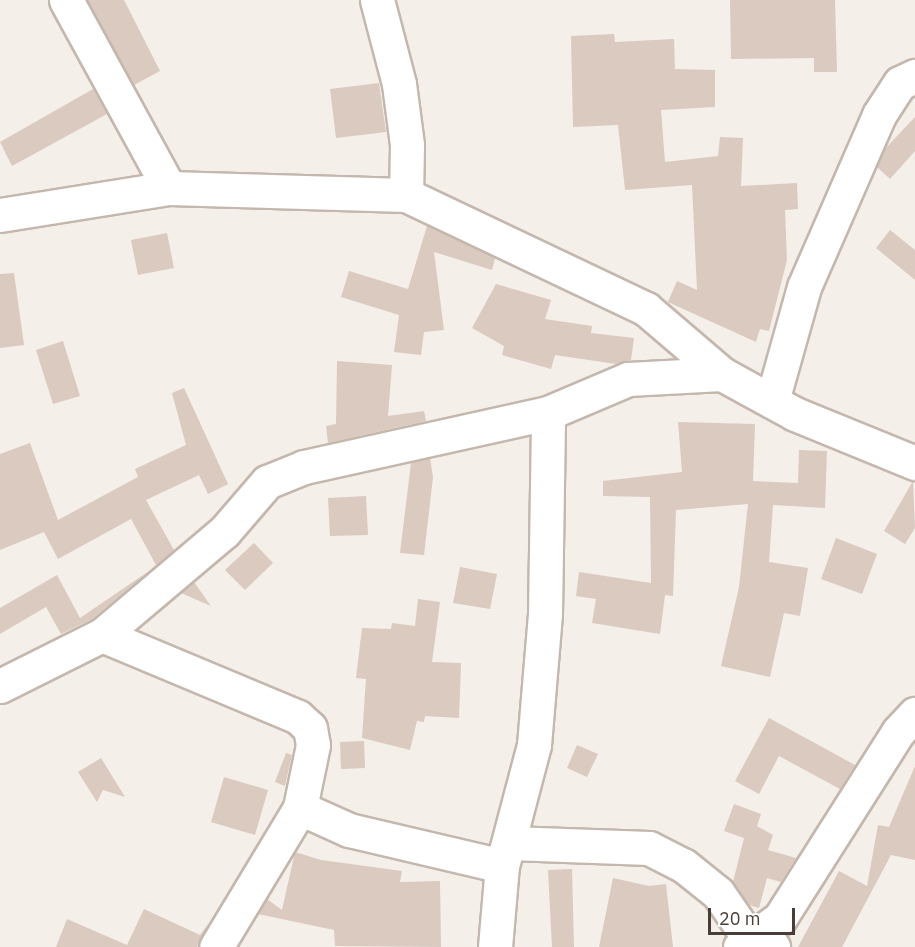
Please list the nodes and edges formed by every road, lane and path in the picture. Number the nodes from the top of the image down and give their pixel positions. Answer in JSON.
{"nodes":[{"id":1,"x":66,"y":0,"type":"edge"},
{"id":2,"x":377,"y":0,"type":"edge"},
{"id":3,"x":915,"y":76,"type":"edge"},
{"id":4,"x":169,"y":188,"type":"junction"},
{"id":5,"x":406,"y":195,"type":"junction"},
{"id":6,"x":0,"y":215,"type":"edge"},
{"id":7,"x":722,"y":374,"type":"junction"},
{"id":8,"x":772,"y":401,"type":"junction"},
{"id":9,"x":548,"y":413,"type":"junction"},
{"id":10,"x":915,"y":463,"type":"edge"},
{"id":11,"x":102,"y":636,"type":"junction"},
{"id":12,"x":0,"y":686,"type":"edge"},
{"id":13,"x":915,"y":714,"type":"edge"},
{"id":14,"x":300,"y":808,"type":"junction"},
{"id":15,"x":506,"y":855,"type":"junction"},
{"id":16,"x":755,"y":945,"type":"edge"},
{"id":17,"x":216,"y":947,"type":"edge"},
{"id":18,"x":495,"y":947,"type":"edge"}],
"edges":[{"from":1,"to":4,"type":"street"},
{"from":2,"to":5,"type":"street"},
{"from":3,"to":8,"type":"street"},
{"from":4,"to":5,"type":"street"},
{"from":4,"to":6,"type":"street"},
{"from":5,"to":7,"type":"street"},
{"from":7,"to":8,"type":"street"},
{"from":7,"to":9,"type":"street"},
{"from":8,"to":10,"type":"street"},
{"from":9,"to":11,"type":"street"},
{"from":9,"to":15,"type":"street"},
{"from":11,"to":12,"type":"street"},
{"from":11,"to":14,"type":"street"},
{"from":13,"to":16,"type":"street"},
{"from":14,"to":15,"type":"street"},
{"from":14,"to":17,"type":"street"},
{"from":15,"to":16,"type":"street"},
{"from":15,"to":18,"type":"street"}]}
